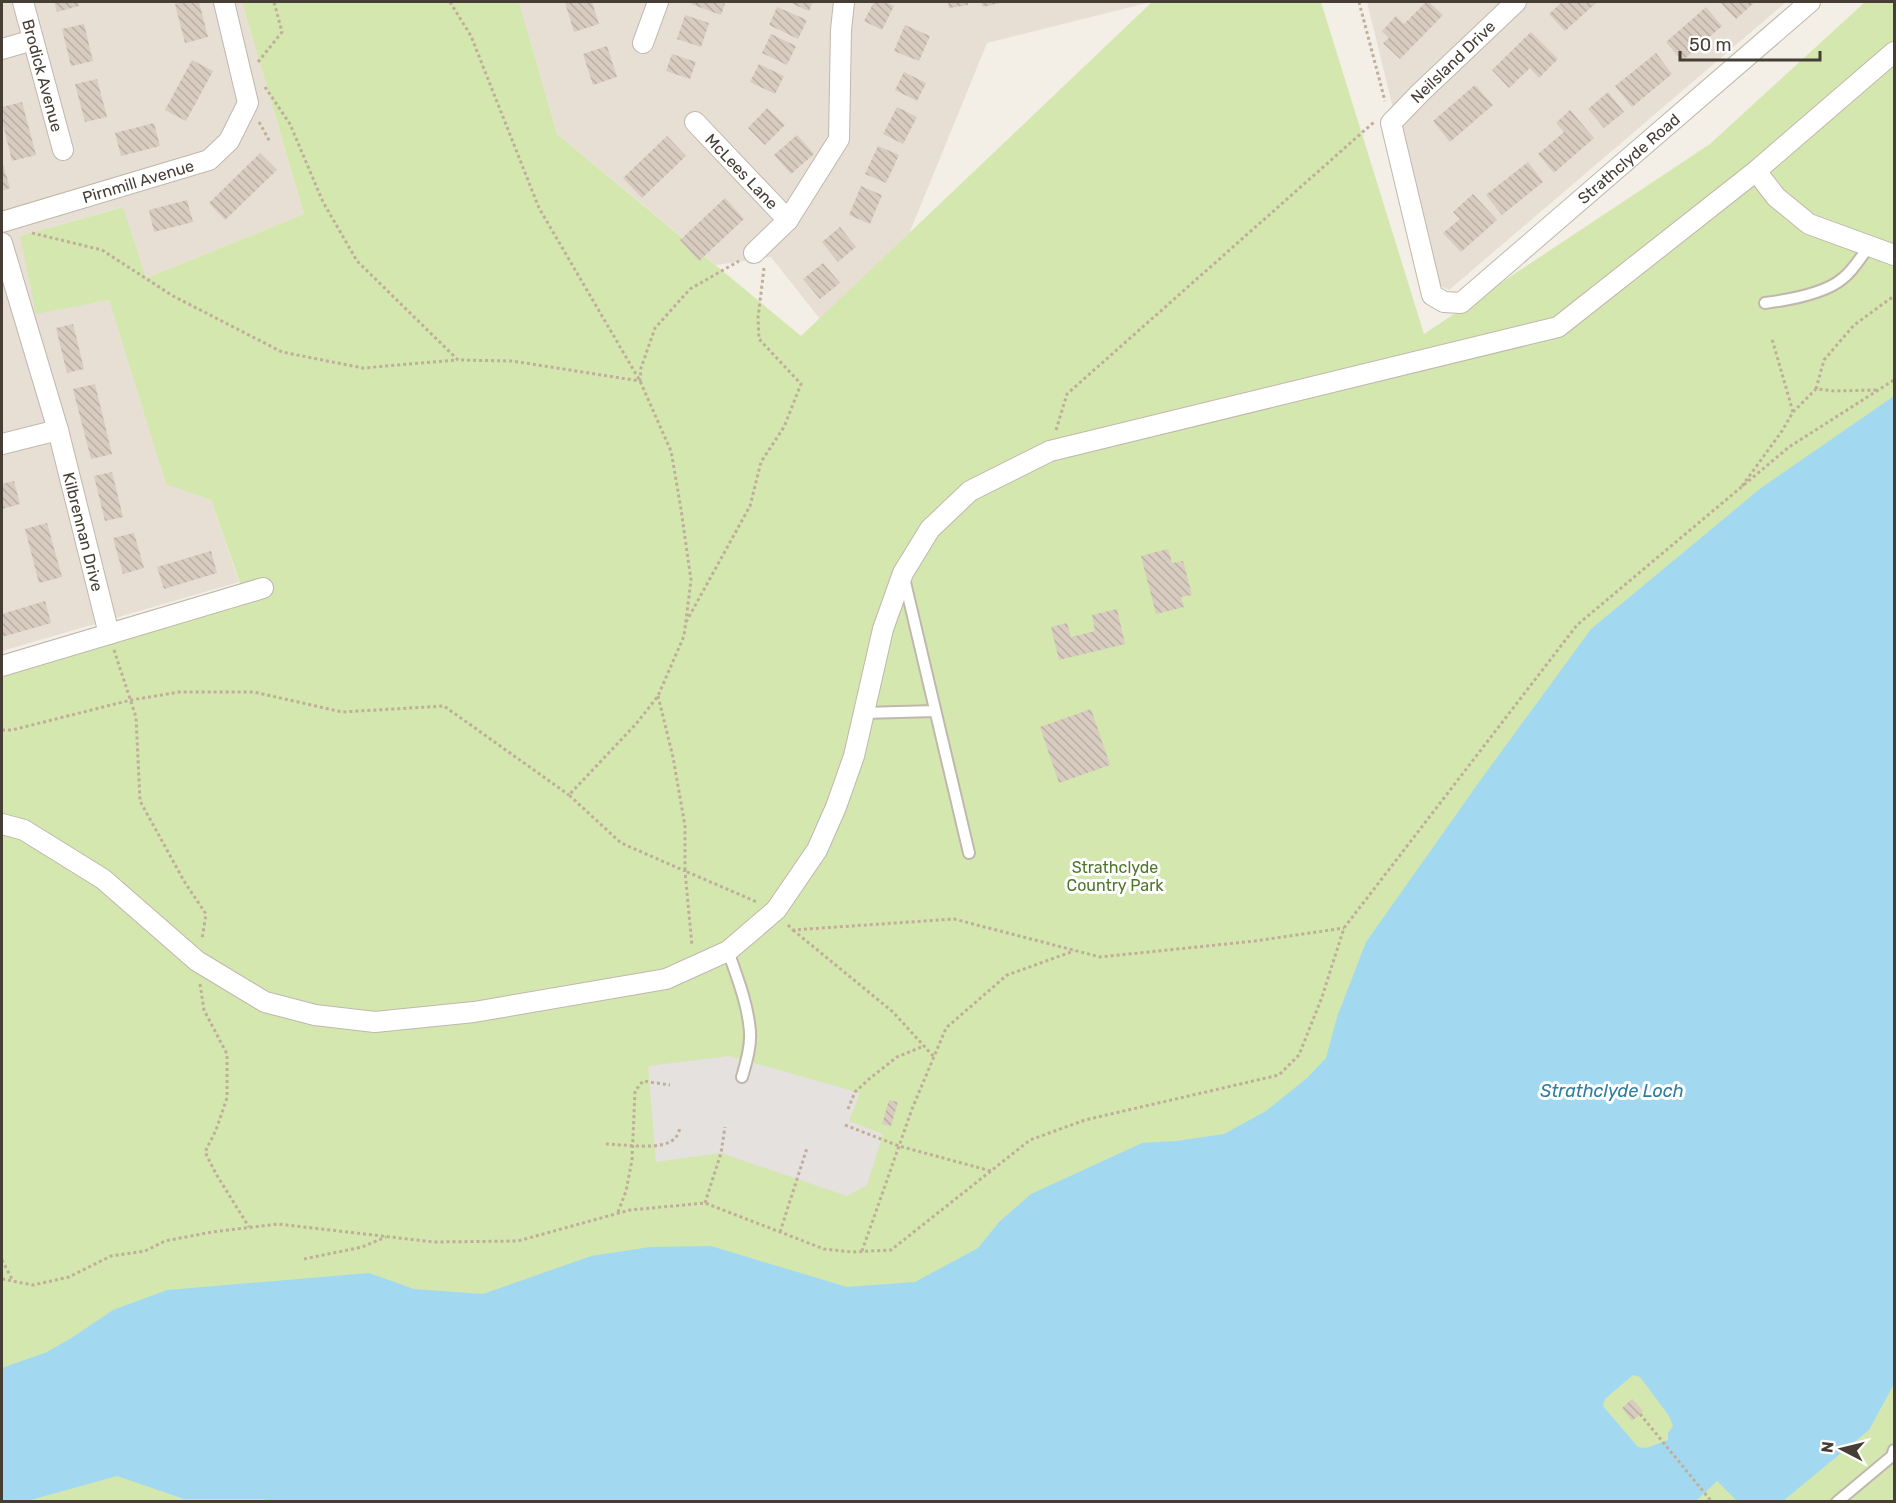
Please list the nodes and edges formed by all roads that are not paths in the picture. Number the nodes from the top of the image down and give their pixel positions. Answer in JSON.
{"nodes":[{"id":1,"x":23,"y":2,"type":"edge"},
{"id":2,"x":224,"y":2,"type":"edge"},
{"id":3,"x":658,"y":2,"type":"edge"},
{"id":4,"x":844,"y":2,"type":"edge"},
{"id":5,"x":1516,"y":2,"type":"edge"},
{"id":6,"x":1810,"y":2,"type":"edge"},
{"id":7,"x":33,"y":40,"type":"junction"},
{"id":8,"x":643,"y":43,"type":"dead end"},
{"id":9,"x":2,"y":49,"type":"edge"},
{"id":10,"x":1894,"y":52,"type":"edge"},
{"id":11,"x":695,"y":122,"type":"dead end"},
{"id":12,"x":63,"y":150,"type":"dead end"},
{"id":13,"x":1756,"y":171,"type":"junction"},
{"id":14,"x":788,"y":220,"type":"junction"},
{"id":15,"x":2,"y":222,"type":"edge"},
{"id":16,"x":2,"y":243,"type":"edge"},
{"id":17,"x":1869,"y":246,"type":"junction"},
{"id":18,"x":758,"y":249,"type":"road end"},
{"id":19,"x":1894,"y":255,"type":"edge"},
{"id":20,"x":1444,"y":302,"type":"joint"},
{"id":21,"x":1765,"y":303,"type":"dead end"},
{"id":22,"x":58,"y":430,"type":"junction"},
{"id":23,"x":2,"y":444,"type":"edge"},
{"id":24,"x":903,"y":573,"type":"junction"},
{"id":25,"x":263,"y":588,"type":"dead end"},
{"id":26,"x":109,"y":634,"type":"junction"},
{"id":27,"x":2,"y":666,"type":"edge"},
{"id":28,"x":935,"y":711,"type":"junction"},
{"id":29,"x":863,"y":712,"type":"junction"},
{"id":30,"x":2,"y":824,"type":"edge"},
{"id":31,"x":969,"y":853,"type":"dead end"},
{"id":32,"x":728,"y":951,"type":"junction"},
{"id":33,"x":742,"y":1077,"type":"dead end"},
{"id":34,"x":1894,"y":1454,"type":"edge"},
{"id":35,"x":1837,"y":1502,"type":"edge"}],
"edges":[{"from":1,"to":7,"type":"street","name":"Brodick Avenue"},
{"from":2,"to":15,"type":"street","name":"Pirnmill Avenue"},
{"from":3,"to":8,"type":"street"},
{"from":4,"to":14,"type":"street"},
{"from":5,"to":20,"type":"street","name":"Neilsland Drive"},
{"from":6,"to":20,"type":"street","name":"Strathclyde Road"},
{"from":7,"to":9,"type":"street"},
{"from":7,"to":12,"type":"street","name":"Brodick Avenue"},
{"from":10,"to":13,"type":"street"},
{"from":11,"to":14,"type":"street","name":"McLees Lane"},
{"from":13,"to":17,"type":"street"},
{"from":13,"to":24,"type":"street"},
{"from":14,"to":18,"type":"street"},
{"from":16,"to":22,"type":"street","name":"Kilbrennan Drive"},
{"from":17,"to":19,"type":"street"},
{"from":17,"to":21,"type":"lane"},
{"from":22,"to":23,"type":"street"},
{"from":22,"to":26,"type":"street","name":"Kilbrennan Drive"},
{"from":24,"to":28,"type":"lane"},
{"from":24,"to":29,"type":"street"},
{"from":25,"to":26,"type":"street"},
{"from":26,"to":27,"type":"street"},
{"from":28,"to":29,"type":"lane"},
{"from":28,"to":31,"type":"lane"},
{"from":29,"to":32,"type":"street"},
{"from":30,"to":32,"type":"street"},
{"from":32,"to":33,"type":"lane"},
{"from":34,"to":35,"type":"lane"}]}
